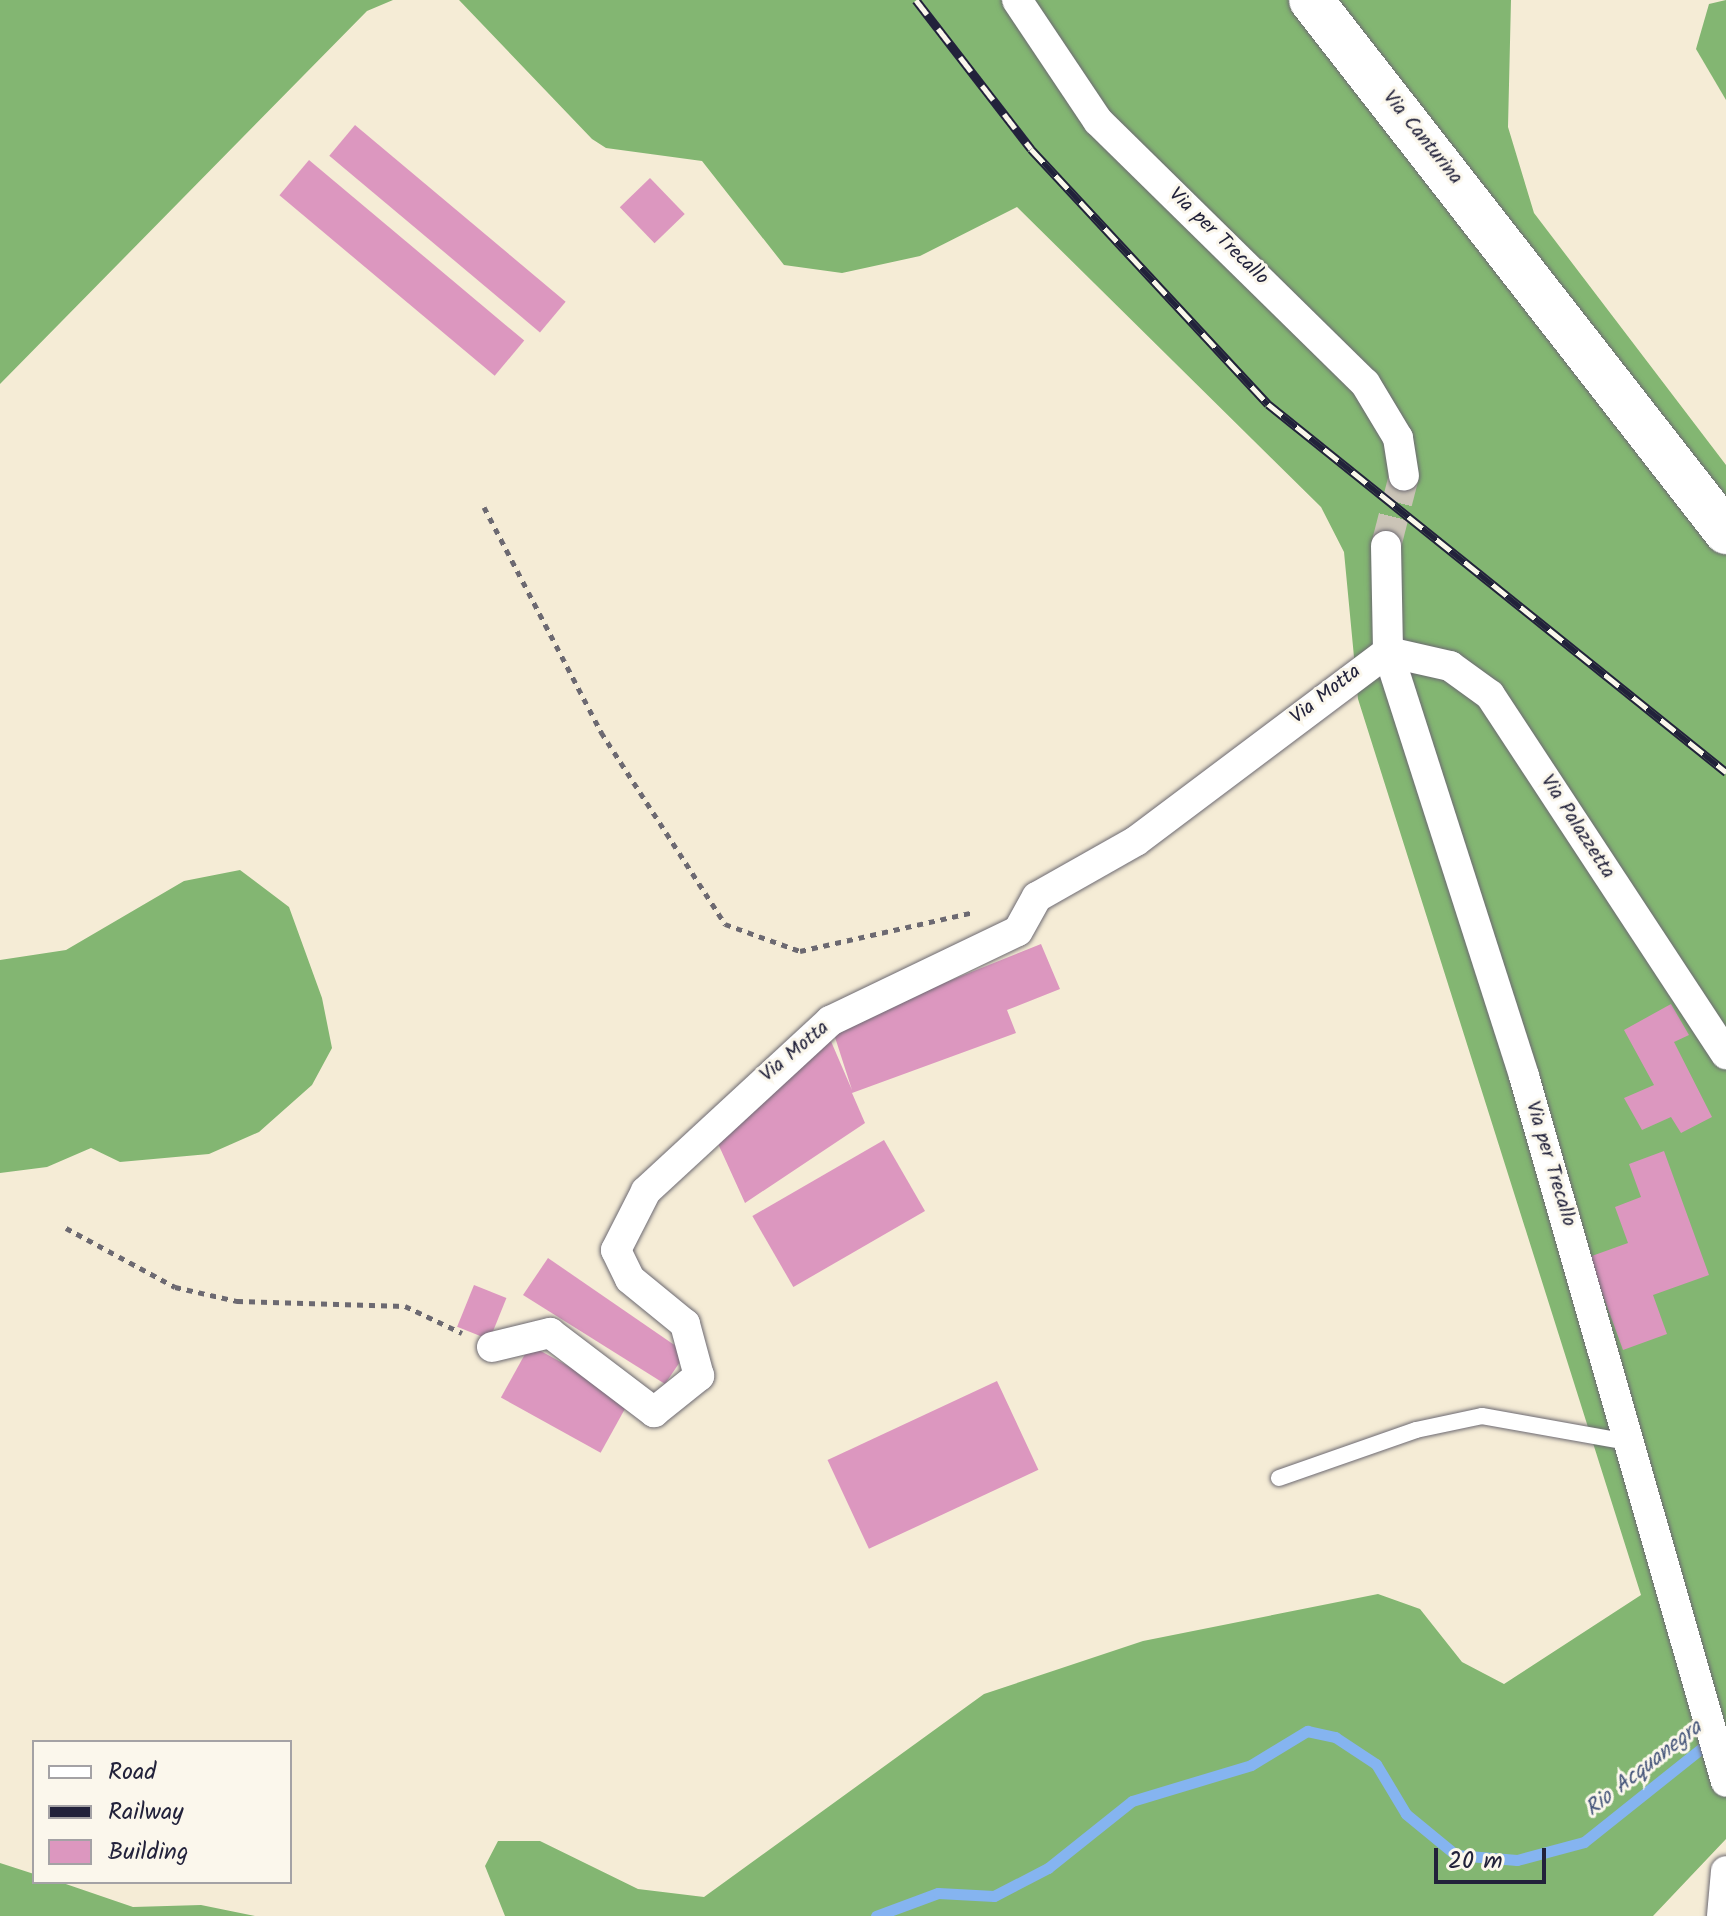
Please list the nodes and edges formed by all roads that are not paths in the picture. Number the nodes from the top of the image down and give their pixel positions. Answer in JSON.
{"nodes":[{"id":1,"x":1017,"y":0,"type":"edge"},
{"id":2,"x":1311,"y":0,"type":"edge"},
{"id":3,"x":1404,"y":476,"type":"tunnel mouth"},
{"id":4,"x":1726,"y":532,"type":"edge"},
{"id":5,"x":1386,"y":546,"type":"tunnel mouth"},
{"id":6,"x":1388,"y":652,"type":"junction"},
{"id":7,"x":1726,"y":1054,"type":"edge"},
{"id":8,"x":492,"y":1347,"type":"road end"},
{"id":9,"x":1633,"y":1443,"type":"junction"},
{"id":10,"x":1279,"y":1478,"type":"dead end"},
{"id":11,"x":1725,"y":1771,"type":"edge"},
{"id":12,"x":1726,"y":1782,"type":"edge"},
{"id":13,"x":1726,"y":1871,"type":"edge"},
{"id":14,"x":1722,"y":1916,"type":"edge"}],
"edges":[{"from":1,"to":3,"type":"street","name":"Via per Trecallo"},
{"from":2,"to":4,"type":"main road","name":"Via Canturina"},
{"from":5,"to":6,"type":"street","name":"Via per Trecallo"},
{"from":6,"to":7,"type":"street","name":"Via Palazzetta"},
{"from":6,"to":8,"type":"street","name":"Via Motta"},
{"from":6,"to":9,"type":"street","name":"Via per Trecallo"},
{"from":9,"to":10,"type":"lane"},
{"from":9,"to":11,"type":"street","name":"Via per Trecallo"},
{"from":11,"to":12,"type":"street","name":"Via per Trecallo"},
{"from":13,"to":14,"type":"street"}]}
